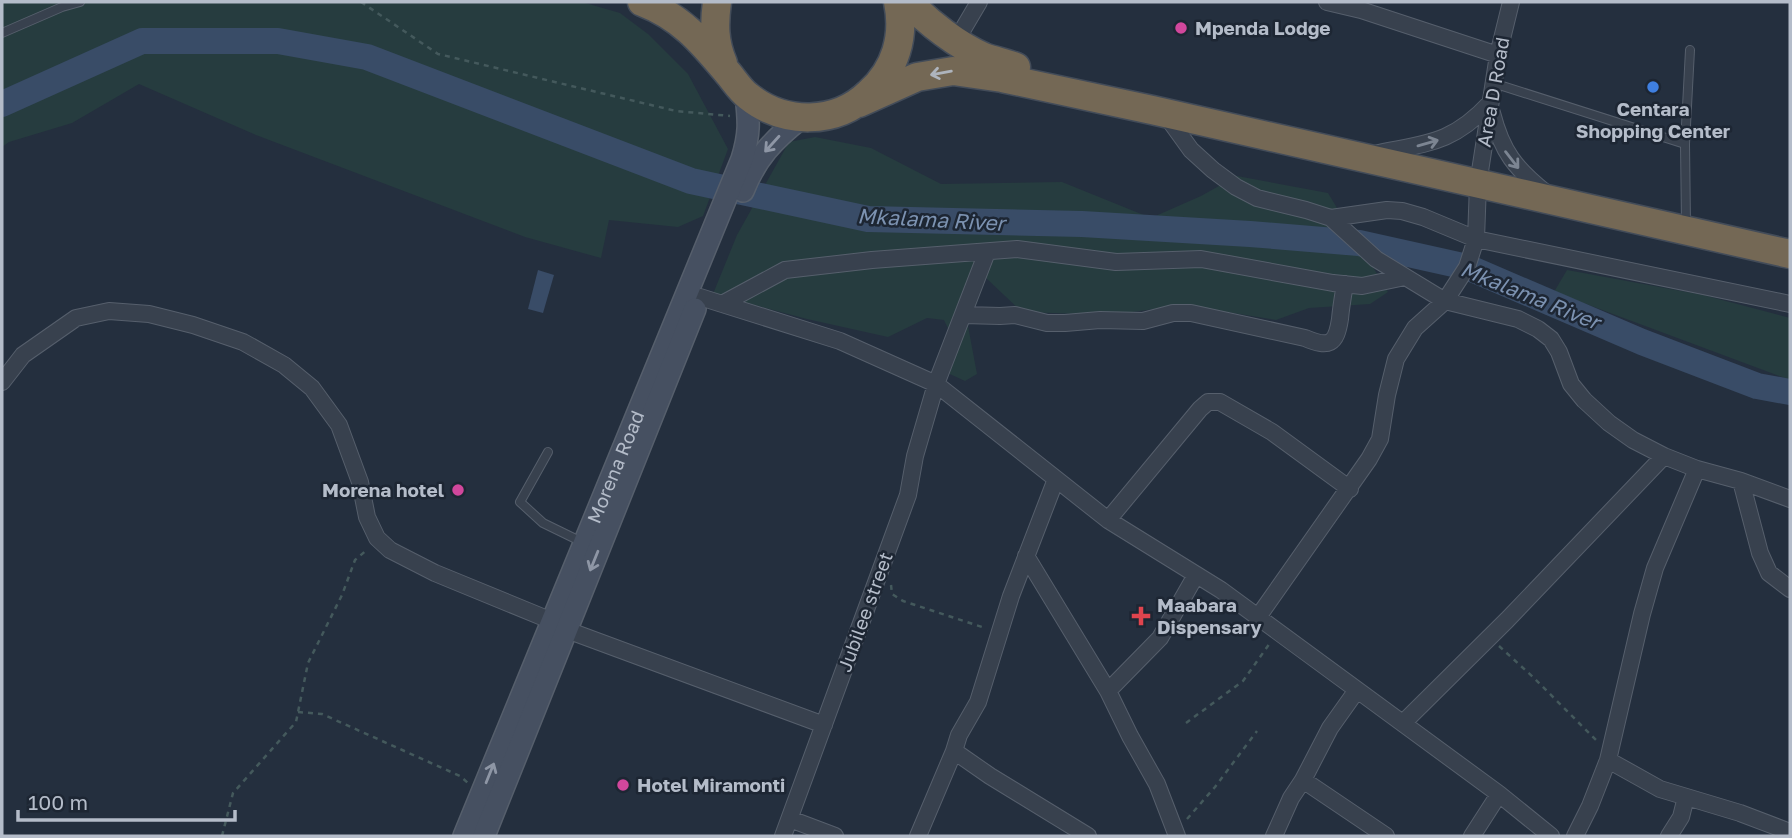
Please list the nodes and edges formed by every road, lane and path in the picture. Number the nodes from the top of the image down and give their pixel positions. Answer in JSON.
{"nodes":[{"id":1,"x":80,"y":2,"type":"edge"},
{"id":2,"x":361,"y":2,"type":"edge"},
{"id":3,"x":642,"y":2,"type":"edge"},
{"id":4,"x":717,"y":2,"type":"edge"},
{"id":5,"x":898,"y":2,"type":"edge"},
{"id":6,"x":909,"y":2,"type":"edge"},
{"id":7,"x":979,"y":2,"type":"edge"},
{"id":8,"x":1327,"y":2,"type":"edge"},
{"id":9,"x":1511,"y":2,"type":"edge"},
{"id":10,"x":1363,"y":6,"type":"edge"},
{"id":11,"x":2,"y":33,"type":"edge"},
{"id":12,"x":956,"y":41,"type":"junction"},
{"id":13,"x":1690,"y":50,"type":"dead end"},
{"id":14,"x":1498,"y":55,"type":"junction"},
{"id":15,"x":726,"y":72,"type":"junction"},
{"id":16,"x":1493,"y":83,"type":"junction"},
{"id":17,"x":859,"y":103,"type":"junction"},
{"id":18,"x":1490,"y":103,"type":"junction"},
{"id":19,"x":747,"y":106,"type":"junction"},
{"id":20,"x":1158,"y":111,"type":"junction"},
{"id":21,"x":802,"y":118,"type":"junction"},
{"id":22,"x":1685,"y":144,"type":"junction"},
{"id":23,"x":1362,"y":157,"type":"junction"},
{"id":24,"x":743,"y":174,"type":"junction"},
{"id":25,"x":1478,"y":184,"type":"junction"},
{"id":26,"x":1557,"y":201,"type":"junction"},
{"id":27,"x":1331,"y":218,"type":"junction"},
{"id":28,"x":722,"y":223,"type":"junction"},
{"id":29,"x":1686,"y":231,"type":"junction"},
{"id":30,"x":1476,"y":239,"type":"junction"},
{"id":31,"x":987,"y":252,"type":"junction"},
{"id":32,"x":1790,"y":254,"type":"edge"},
{"id":33,"x":1405,"y":277,"type":"junction"},
{"id":34,"x":1345,"y":284,"type":"junction"},
{"id":35,"x":700,"y":297,"type":"junction"},
{"id":36,"x":1445,"y":301,"type":"junction"},
{"id":37,"x":722,"y":304,"type":"junction"},
{"id":38,"x":1790,"y":304,"type":"edge"},
{"id":39,"x":964,"y":315,"type":"junction"},
{"id":40,"x":2,"y":382,"type":"edge"},
{"id":41,"x":936,"y":384,"type":"junction"},
{"id":42,"x":548,"y":452,"type":"dead end"},
{"id":43,"x":1664,"y":456,"type":"junction"},
{"id":44,"x":1697,"y":469,"type":"junction"},
{"id":45,"x":1056,"y":478,"type":"junction"},
{"id":46,"x":1741,"y":481,"type":"junction"},
{"id":47,"x":1350,"y":489,"type":"junction"},
{"id":48,"x":1790,"y":499,"type":"edge"},
{"id":49,"x":1108,"y":520,"type":"junction"},
{"id":50,"x":377,"y":538,"type":"junction"},
{"id":51,"x":584,"y":543,"type":"junction"},
{"id":52,"x":1026,"y":556,"type":"junction"},
{"id":53,"x":1196,"y":575,"type":"junction"},
{"id":54,"x":891,"y":584,"type":"dead end"},
{"id":55,"x":1790,"y":589,"type":"edge"},
{"id":56,"x":1258,"y":617,"type":"junction"},
{"id":57,"x":559,"y":626,"type":"junction"},
{"id":58,"x":1278,"y":632,"type":"junction"},
{"id":59,"x":999,"y":633,"type":"junction"},
{"id":60,"x":1489,"y":637,"type":"junction"},
{"id":61,"x":1357,"y":690,"type":"junction"},
{"id":62,"x":1108,"y":691,"type":"junction"},
{"id":63,"x":298,"y":712,"type":"junction"},
{"id":64,"x":1186,"y":723,"type":"dead end"},
{"id":65,"x":1403,"y":723,"type":"junction"},
{"id":66,"x":824,"y":725,"type":"junction"},
{"id":67,"x":1257,"y":731,"type":"dead end"},
{"id":68,"x":954,"y":751,"type":"junction"},
{"id":69,"x":1608,"y":757,"type":"junction"},
{"id":70,"x":1303,"y":780,"type":"junction"},
{"id":71,"x":1499,"y":794,"type":"junction"},
{"id":72,"x":481,"y":795,"type":"junction"},
{"id":73,"x":1686,"y":797,"type":"junction"},
{"id":74,"x":790,"y":819,"type":"junction"},
{"id":75,"x":1790,"y":832,"type":"edge"},
{"id":76,"x":1176,"y":834,"type":"edge"},
{"id":77,"x":222,"y":836,"type":"edge"},
{"id":78,"x":464,"y":836,"type":"edge"},
{"id":79,"x":484,"y":836,"type":"edge"},
{"id":80,"x":783,"y":836,"type":"edge"},
{"id":81,"x":835,"y":836,"type":"edge"},
{"id":82,"x":918,"y":836,"type":"edge"},
{"id":83,"x":1087,"y":836,"type":"edge"},
{"id":84,"x":1275,"y":836,"type":"edge"},
{"id":85,"x":1386,"y":836,"type":"edge"},
{"id":86,"x":1472,"y":836,"type":"edge"},
{"id":87,"x":1551,"y":836,"type":"edge"},
{"id":88,"x":1575,"y":836,"type":"edge"},
{"id":89,"x":1669,"y":836,"type":"edge"}],
"edges":[{"from":1,"to":11,"type":"lane"},
{"from":2,"to":19,"type":"path"},
{"from":3,"to":15,"type":"highway"},
{"from":4,"to":15,"type":"highway"},
{"from":5,"to":17,"type":"highway"},
{"from":6,"to":12,"type":"highway"},
{"from":7,"to":12,"type":"street"},
{"from":8,"to":10,"type":"street"},
{"from":9,"to":14,"type":"street","name":"Area D Road"},
{"from":10,"to":14,"type":"street"},
{"from":12,"to":20,"type":"highway"},
{"from":13,"to":22,"type":"lane"},
{"from":14,"to":16,"type":"street","name":"Area D Road"},
{"from":15,"to":19,"type":"highway"},
{"from":16,"to":18,"type":"street","name":"Area D Road"},
{"from":16,"to":22,"type":"lane"},
{"from":20,"to":17,"type":"highway","one_way":true},
{"from":17,"to":21,"type":"highway"},
{"from":23,"to":18,"type":"street","one_way":true},
{"from":18,"to":25,"type":"street","name":"Area D Road"},
{"from":18,"to":26,"type":"street","one_way":true},
{"from":19,"to":21,"type":"highway"},
{"from":19,"to":24,"type":"main road","name":"Morena Road"},
{"from":20,"to":23,"type":"highway"},
{"from":20,"to":27,"type":"street"},
{"from":21,"to":24,"type":"main road","name":"Morena Road","one_way":true},
{"from":22,"to":29,"type":"lane"},
{"from":23,"to":25,"type":"highway"},
{"from":24,"to":28,"type":"main road","name":"Morena Road"},
{"from":25,"to":26,"type":"highway"},
{"from":25,"to":30,"type":"street","name":"Area D Road"},
{"from":26,"to":29,"type":"highway"},
{"from":27,"to":30,"type":"street"},
{"from":27,"to":33,"type":"street"},
{"from":28,"to":35,"type":"main road","name":"Morena Road"},
{"from":28,"to":51,"type":"main road","name":"Morena Road"},
{"from":29,"to":32,"type":"highway"},
{"from":30,"to":36,"type":"street","name":"Area D Road"},
{"from":30,"to":38,"type":"street"},
{"from":31,"to":34,"type":"street"},
{"from":31,"to":37,"type":"street"},
{"from":31,"to":39,"type":"street","name":"Jubilee street"},
{"from":33,"to":34,"type":"street"},
{"from":33,"to":36,"type":"street"},
{"from":34,"to":39,"type":"street"},
{"from":35,"to":37,"type":"street"},
{"from":35,"to":57,"type":"main road","name":"Morena Road","one_way":true},
{"from":36,"to":43,"type":"street"},
{"from":36,"to":47,"type":"street","name":"Area D Road"},
{"from":37,"to":41,"type":"street"},
{"from":39,"to":41,"type":"street","name":"Jubilee street"},
{"from":40,"to":50,"type":"street"},
{"from":41,"to":45,"type":"street"},
{"from":41,"to":66,"type":"street","name":"Jubilee street"},
{"from":42,"to":51,"type":"lane"},
{"from":43,"to":44,"type":"street"},
{"from":43,"to":60,"type":"street"},
{"from":44,"to":46,"type":"street"},
{"from":44,"to":69,"type":"street"},
{"from":45,"to":49,"type":"street"},
{"from":45,"to":52,"type":"street"},
{"from":46,"to":48,"type":"street"},
{"from":46,"to":55,"type":"street"},
{"from":47,"to":49,"type":"street"},
{"from":47,"to":56,"type":"street","name":"Area D Road"},
{"from":49,"to":53,"type":"street"},
{"from":50,"to":57,"type":"street"},
{"from":50,"to":63,"type":"path"},
{"from":51,"to":57,"type":"main road","name":"Morena Road"},
{"from":52,"to":59,"type":"street"},
{"from":52,"to":62,"type":"street"},
{"from":53,"to":56,"type":"street"},
{"from":53,"to":62,"type":"street"},
{"from":54,"to":59,"type":"path"},
{"from":56,"to":58,"type":"street"},
{"from":57,"to":66,"type":"street"},
{"from":72,"to":57,"type":"main road","name":"Morena Road","one_way":true},
{"from":57,"to":79,"type":"main road","name":"Morena Road"},
{"from":58,"to":61,"type":"street"},
{"from":58,"to":64,"type":"path"},
{"from":59,"to":68,"type":"street"},
{"from":60,"to":65,"type":"street"},
{"from":60,"to":69,"type":"path"},
{"from":61,"to":65,"type":"street"},
{"from":61,"to":70,"type":"street"},
{"from":62,"to":76,"type":"street"},
{"from":63,"to":72,"type":"path"},
{"from":63,"to":77,"type":"path"},
{"from":65,"to":71,"type":"street"},
{"from":66,"to":74,"type":"street","name":"Jubilee street"},
{"from":67,"to":76,"type":"path"},
{"from":68,"to":82,"type":"street"},
{"from":68,"to":83,"type":"street"},
{"from":69,"to":73,"type":"street"},
{"from":69,"to":88,"type":"street"},
{"from":70,"to":84,"type":"street"},
{"from":70,"to":85,"type":"street"},
{"from":71,"to":86,"type":"street"},
{"from":71,"to":87,"type":"street"},
{"from":72,"to":78,"type":"main road","name":"Morena Road"},
{"from":73,"to":75,"type":"street"},
{"from":73,"to":89,"type":"street"},
{"from":74,"to":80,"type":"street","name":"Jubilee street"},
{"from":74,"to":81,"type":"street"}]}
